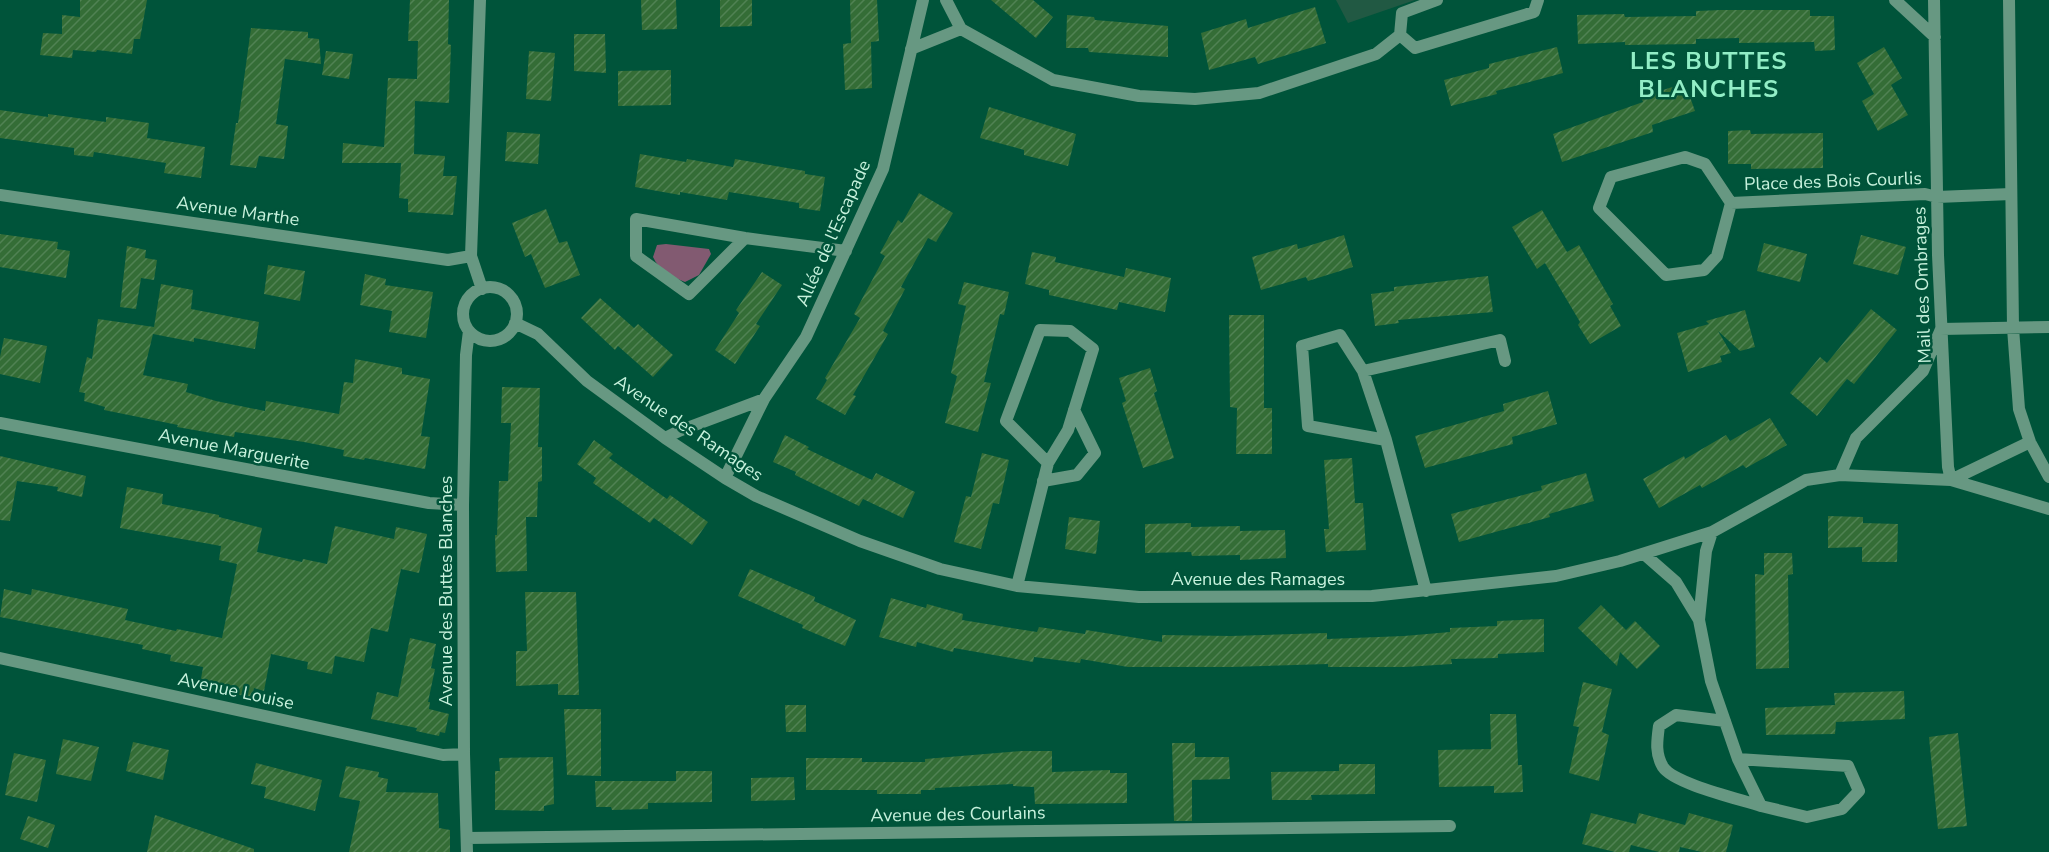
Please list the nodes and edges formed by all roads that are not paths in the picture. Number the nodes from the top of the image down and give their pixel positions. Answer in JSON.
{"nodes":[{"id":1,"x":480,"y":0,"type":"edge"},
{"id":2,"x":922,"y":0,"type":"edge"},
{"id":3,"x":946,"y":0,"type":"edge"},
{"id":4,"x":1437,"y":0,"type":"edge"},
{"id":5,"x":1538,"y":0,"type":"edge"},
{"id":6,"x":1894,"y":0,"type":"edge"},
{"id":7,"x":1934,"y":0,"type":"edge"},
{"id":8,"x":2009,"y":0,"type":"edge"},
{"id":9,"x":961,"y":29,"type":"junction"},
{"id":10,"x":1400,"y":35,"type":"junction"},
{"id":11,"x":1935,"y":37,"type":"junction"},
{"id":12,"x":911,"y":49,"type":"junction"},
{"id":13,"x":2011,"y":194,"type":"junction"},
{"id":14,"x":0,"y":195,"type":"edge"},
{"id":15,"x":1937,"y":197,"type":"junction"},
{"id":16,"x":1731,"y":203,"type":"junction"},
{"id":17,"x":745,"y":238,"type":"junction"},
{"id":18,"x":846,"y":251,"type":"junction"},
{"id":19,"x":471,"y":256,"type":"junction"},
{"id":20,"x":482,"y":289,"type":"junction"},
{"id":21,"x":515,"y":323,"type":"junction"},
{"id":22,"x":2049,"y":327,"type":"edge"},
{"id":23,"x":2013,"y":328,"type":"junction"},
{"id":24,"x":1941,"y":329,"type":"junction"},
{"id":25,"x":469,"y":331,"type":"junction"},
{"id":26,"x":1505,"y":361,"type":"dead end"},
{"id":27,"x":1363,"y":370,"type":"junction"},
{"id":28,"x":764,"y":399,"type":"junction"},
{"id":29,"x":1074,"y":410,"type":"junction"},
{"id":30,"x":0,"y":423,"type":"edge"},
{"id":31,"x":665,"y":438,"type":"junction"},
{"id":32,"x":1386,"y":440,"type":"junction"},
{"id":33,"x":2030,"y":442,"type":"junction"},
{"id":34,"x":1048,"y":463,"type":"junction"},
{"id":35,"x":1840,"y":475,"type":"junction"},
{"id":36,"x":2049,"y":477,"type":"edge"},
{"id":37,"x":725,"y":478,"type":"junction"},
{"id":38,"x":1951,"y":480,"type":"junction"},
{"id":39,"x":1044,"y":481,"type":"junction"},
{"id":40,"x":462,"y":504,"type":"junction"},
{"id":41,"x":2049,"y":509,"type":"edge"},
{"id":42,"x":1712,"y":532,"type":"junction"},
{"id":43,"x":1644,"y":554,"type":"junction"},
{"id":44,"x":1017,"y":586,"type":"junction"},
{"id":45,"x":1426,"y":591,"type":"junction"},
{"id":46,"x":1699,"y":620,"type":"junction"},
{"id":47,"x":0,"y":658,"type":"edge"},
{"id":48,"x":1725,"y":721,"type":"junction"},
{"id":49,"x":464,"y":754,"type":"junction"},
{"id":50,"x":1738,"y":759,"type":"junction"},
{"id":51,"x":1761,"y":806,"type":"junction"},
{"id":52,"x":1450,"y":826,"type":"dead end"},
{"id":53,"x":467,"y":838,"type":"junction"},
{"id":54,"x":467,"y":852,"type":"edge"}],
"edges":[{"from":1,"to":19,"type":"street"},
{"from":2,"to":12,"type":"street","name":"Allée de l'Escapade"},
{"from":3,"to":9,"type":"street"},
{"from":4,"to":10,"type":"street"},
{"from":5,"to":10,"type":"street"},
{"from":6,"to":11,"type":"street"},
{"from":7,"to":11,"type":"street","name":"Mail des Ombrages"},
{"from":8,"to":13,"type":"street"},
{"from":9,"to":10,"type":"street"},
{"from":9,"to":12,"type":"street"},
{"from":11,"to":15,"type":"street","name":"Mail des Ombrages"},
{"from":12,"to":18,"type":"street","name":"Allée de l'Escapade"},
{"from":13,"to":15,"type":"street","name":"Place des Bois Courlis"},
{"from":13,"to":23,"type":"street"},
{"from":14,"to":19,"type":"street","name":"Avenue Marthe"},
{"from":15,"to":16,"type":"street","name":"Place des Bois Courlis"},
{"from":15,"to":24,"type":"street","name":"Mail des Ombrages"},
{"from":16,"to":16,"type":"street","name":"Place des Bois Courlis"},
{"from":17,"to":17,"type":"street"},
{"from":17,"to":18,"type":"street"},
{"from":18,"to":28,"type":"street","name":"Allée de l'Escapade"},
{"from":19,"to":20,"type":"street"},
{"from":20,"to":21,"type":"street"},
{"from":20,"to":25,"type":"street"},
{"from":21,"to":25,"type":"street"},
{"from":21,"to":31,"type":"street","name":"Avenue des Ramages"},
{"from":22,"to":23,"type":"street"},
{"from":23,"to":24,"type":"street"},
{"from":23,"to":33,"type":"street"},
{"from":24,"to":35,"type":"street"},
{"from":24,"to":38,"type":"street","name":"Mail des Ombrages"},
{"from":25,"to":40,"type":"street","name":"Avenue des Buttes Blanches"},
{"from":26,"to":27,"type":"street"},
{"from":27,"to":32,"type":"street"},
{"from":27,"to":32,"type":"street"},
{"from":28,"to":31,"type":"street"},
{"from":28,"to":37,"type":"street","name":"Allée de l'Escapade"},
{"from":29,"to":34,"type":"street"},
{"from":29,"to":34,"type":"street"},
{"from":29,"to":39,"type":"street"},
{"from":30,"to":40,"type":"street","name":"Avenue Marguerite"},
{"from":31,"to":37,"type":"street","name":"Avenue des Ramages"},
{"from":32,"to":45,"type":"street"},
{"from":33,"to":36,"type":"street"},
{"from":33,"to":38,"type":"street"},
{"from":34,"to":39,"type":"street"},
{"from":35,"to":38,"type":"street","name":"Avenue des Ramages"},
{"from":35,"to":42,"type":"street","name":"Avenue des Ramages"},
{"from":37,"to":44,"type":"street","name":"Avenue des Ramages"},
{"from":38,"to":41,"type":"street","name":"Avenue des Ramages"},
{"from":39,"to":44,"type":"street"},
{"from":40,"to":49,"type":"street","name":"Avenue des Buttes Blanches"},
{"from":42,"to":43,"type":"street","name":"Avenue des Ramages"},
{"from":42,"to":46,"type":"street"},
{"from":43,"to":45,"type":"street","name":"Avenue des Ramages"},
{"from":43,"to":46,"type":"street"},
{"from":44,"to":45,"type":"street","name":"Avenue des Ramages"},
{"from":46,"to":48,"type":"street"},
{"from":47,"to":49,"type":"street","name":"Avenue Louise"},
{"from":48,"to":50,"type":"street"},
{"from":48,"to":51,"type":"street"},
{"from":49,"to":53,"type":"street","name":"Avenue des Buttes Blanches"},
{"from":50,"to":51,"type":"street"},
{"from":50,"to":51,"type":"street"},
{"from":52,"to":53,"type":"street","name":"Avenue des Courlains"},
{"from":53,"to":54,"type":"street","name":"Avenue des Buttes Blanches"}]}
